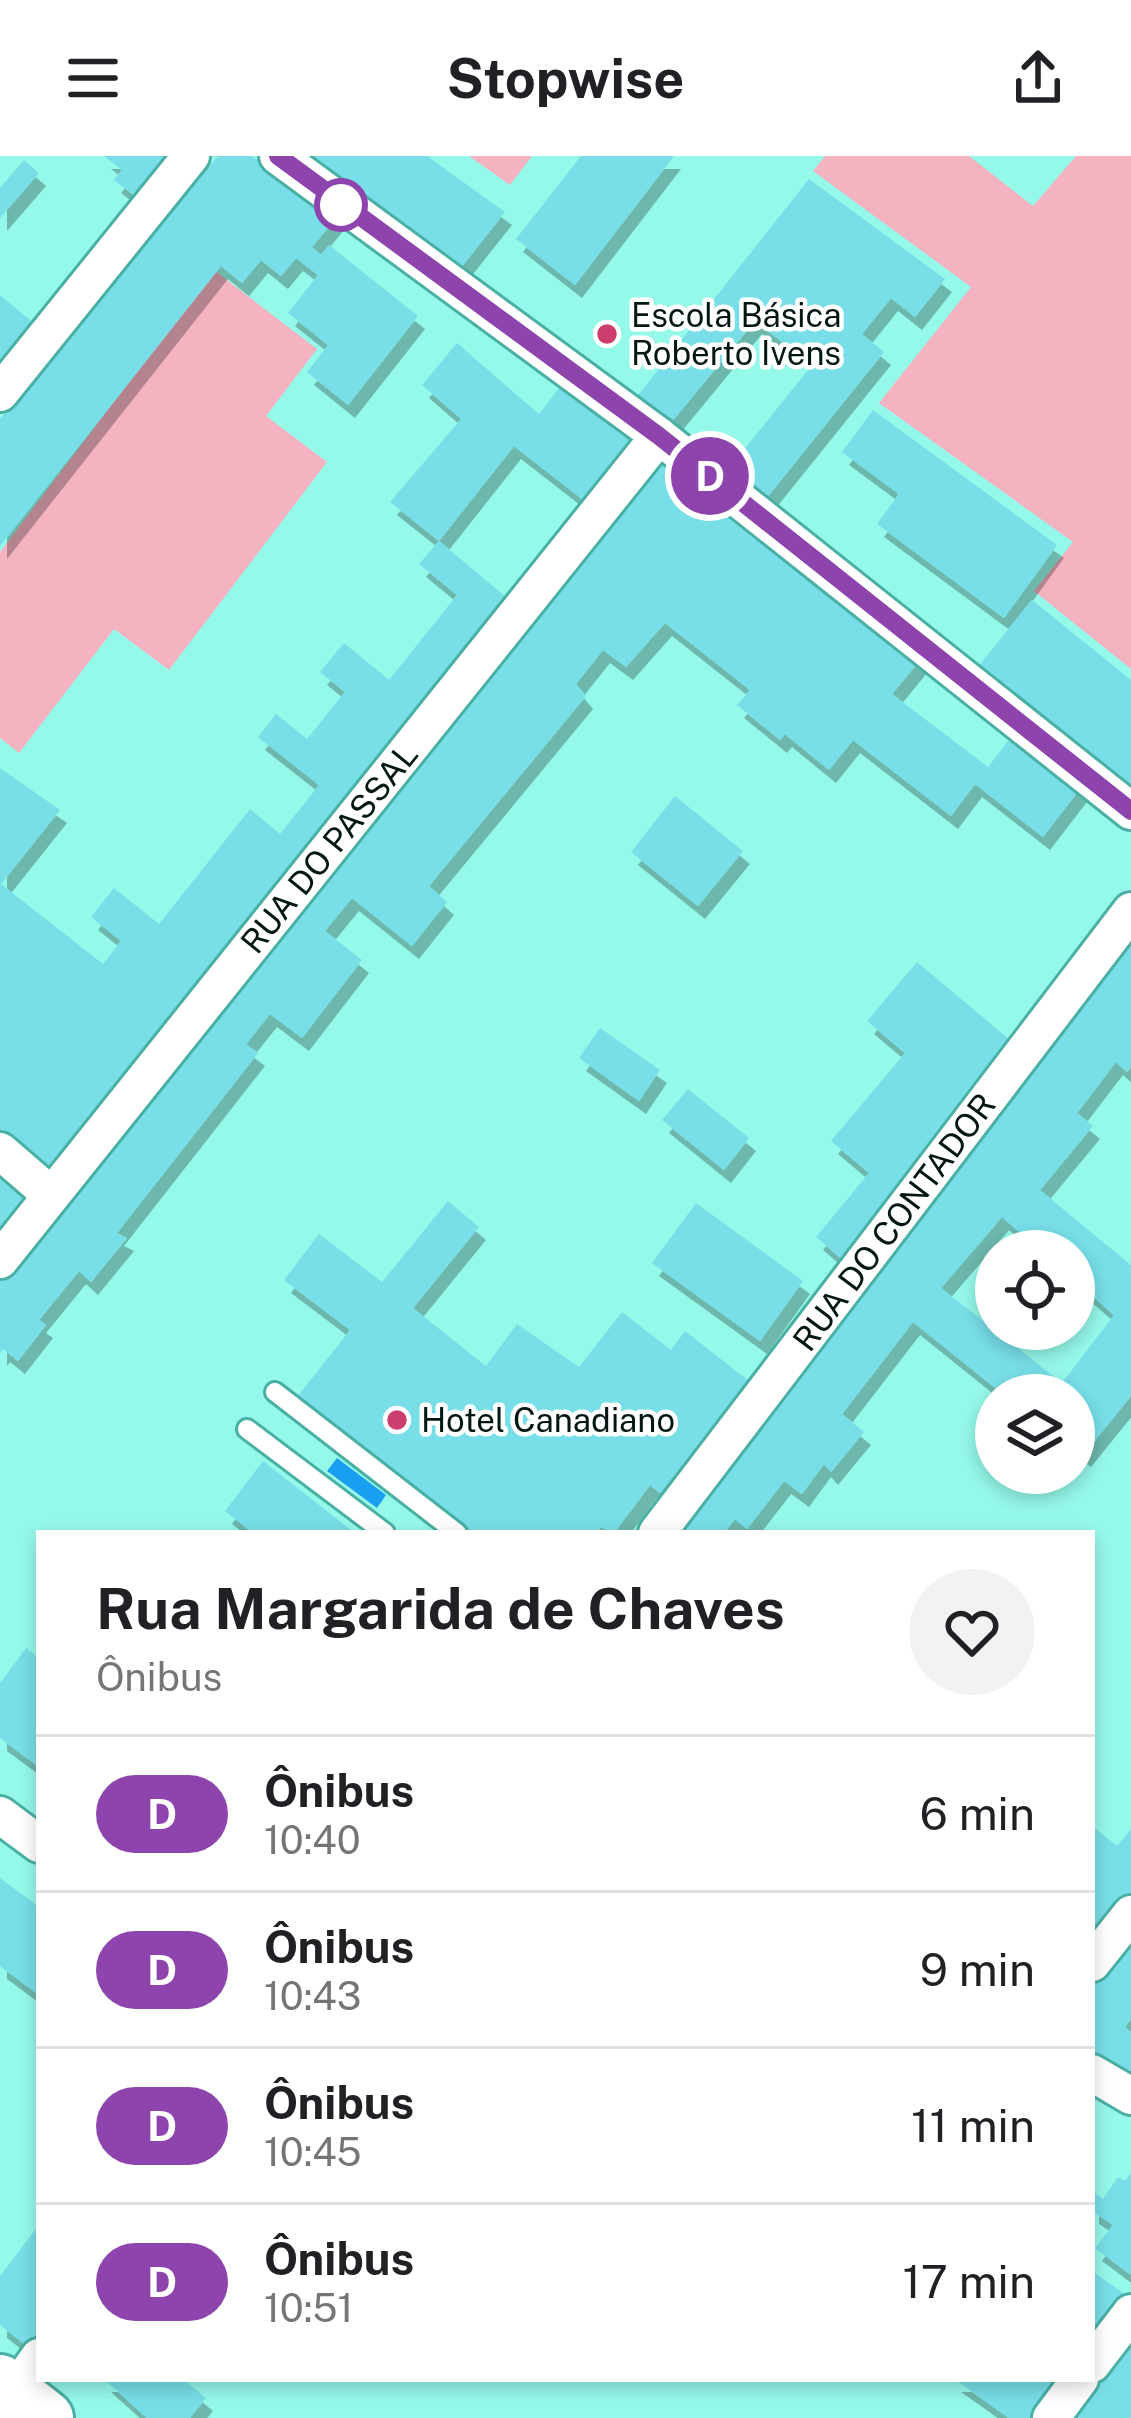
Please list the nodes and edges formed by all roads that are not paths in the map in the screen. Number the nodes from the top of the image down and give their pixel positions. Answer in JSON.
{"nodes":[{"id":1,"x":191,"y":156,"type":"edge"},
{"id":2,"x":278,"y":156,"type":"edge"},
{"id":3,"x":0,"y":393,"type":"edge"},
{"id":4,"x":659,"y":436,"type":"junction"},
{"id":5,"x":1131,"y":811,"type":"edge"},
{"id":6,"x":1131,"y":910,"type":"edge"},
{"id":7,"x":0,"y":1150,"type":"edge"},
{"id":8,"x":51,"y":1195,"type":"junction"},
{"id":9,"x":0,"y":1260,"type":"edge"},
{"id":10,"x":275,"y":1392,"type":"dead end"},
{"id":11,"x":247,"y":1429,"type":"dead end"},
{"id":12,"x":381,"y":1530,"type":"edge"},
{"id":13,"x":453,"y":1530,"type":"edge"},
{"id":14,"x":659,"y":1530,"type":"edge"},
{"id":15,"x":0,"y":1815,"type":"edge"},
{"id":16,"x":36,"y":1842,"type":"edge"},
{"id":17,"x":1131,"y":1914,"type":"edge"},
{"id":18,"x":1095,"y":1959,"type":"edge"},
{"id":19,"x":1095,"y":2075,"type":"edge"},
{"id":20,"x":1131,"y":2096,"type":"edge"},
{"id":21,"x":1131,"y":2313,"type":"edge"},
{"id":22,"x":1095,"y":2360,"type":"edge"},
{"id":23,"x":1078,"y":2382,"type":"edge"},
{"id":24,"x":1051,"y":2418,"type":"edge"}],
"edges":[{"from":1,"to":3,"type":"street"},
{"from":2,"to":4,"type":"street"},
{"from":4,"to":5,"type":"street"},
{"from":4,"to":8,"type":"street","name":"RUA DO PASSAL"},
{"from":6,"to":14,"type":"street","name":"RUA DO CONTADOR"},
{"from":7,"to":8,"type":"street"},
{"from":8,"to":9,"type":"street","name":"RUA DO PASSAL"},
{"from":10,"to":13,"type":"lane"},
{"from":11,"to":12,"type":"lane"},
{"from":15,"to":16,"type":"street"},
{"from":17,"to":18,"type":"street"},
{"from":19,"to":20,"type":"street"},
{"from":21,"to":22,"type":"street"},
{"from":23,"to":24,"type":"street"}]}
